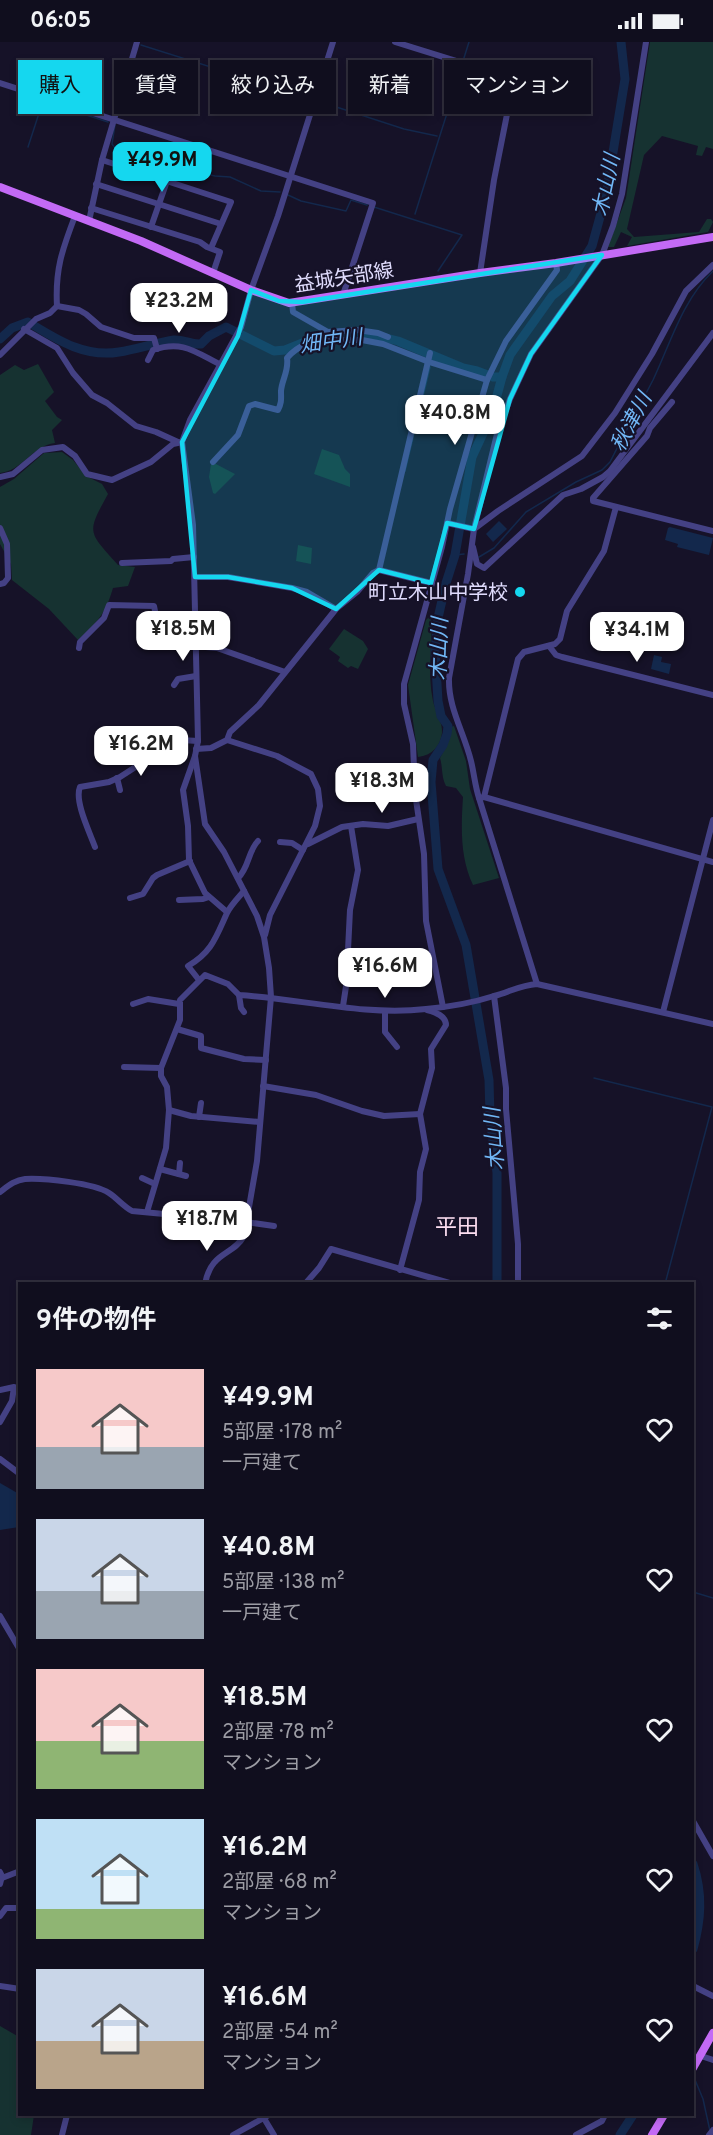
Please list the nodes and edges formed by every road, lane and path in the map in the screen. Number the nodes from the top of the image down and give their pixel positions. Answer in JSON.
{"nodes":[{"id":1,"x":137,"y":42,"type":"edge"},
{"id":2,"x":333,"y":42,"type":"edge"},
{"id":3,"x":395,"y":42,"type":"edge"},
{"id":4,"x":646,"y":42,"type":"edge"},
{"id":5,"x":0,"y":83,"type":"edge"},
{"id":6,"x":113,"y":120,"type":"junction"},
{"id":7,"x":102,"y":160,"type":"junction"},
{"id":8,"x":290,"y":177,"type":"junction"},
{"id":9,"x":167,"y":181,"type":"junction"},
{"id":10,"x":96,"y":184,"type":"junction"},
{"id":11,"x":0,"y":187,"type":"edge"},
{"id":12,"x":159,"y":204,"type":"junction"},
{"id":13,"x":92,"y":208,"type":"junction"},
{"id":14,"x":75,"y":216,"type":"junction"},
{"id":15,"x":89,"y":221,"type":"junction"},
{"id":16,"x":221,"y":224,"type":"junction"},
{"id":17,"x":151,"y":227,"type":"junction"},
{"id":18,"x":713,"y":237,"type":"edge"},
{"id":19,"x":211,"y":248,"type":"junction"},
{"id":20,"x":602,"y":255,"type":"junction"},
{"id":21,"x":556,"y":263,"type":"junction"},
{"id":22,"x":713,"y":265,"type":"edge"},
{"id":23,"x":213,"y":273,"type":"junction"},
{"id":24,"x":480,"y":273,"type":"junction"},
{"id":25,"x":251,"y":290,"type":"junction"},
{"id":26,"x":343,"y":295,"type":"junction"},
{"id":27,"x":292,"y":303,"type":"junction"},
{"id":28,"x":57,"y":306,"type":"junction"},
{"id":29,"x":25,"y":328,"type":"junction"},
{"id":30,"x":713,"y":333,"type":"edge"},
{"id":31,"x":330,"y":336,"type":"junction"},
{"id":32,"x":388,"y":337,"type":"dead end"},
{"id":33,"x":156,"y":346,"type":"junction"},
{"id":34,"x":0,"y":355,"type":"edge"},
{"id":35,"x":429,"y":358,"type":"junction"},
{"id":36,"x":148,"y":360,"type":"dead end"},
{"id":37,"x":220,"y":365,"type":"junction"},
{"id":38,"x":489,"y":377,"type":"junction"},
{"id":39,"x":672,"y":402,"type":"dead end"},
{"id":40,"x":182,"y":442,"type":"junction"},
{"id":41,"x":213,"y":462,"type":"dead end"},
{"id":42,"x":0,"y":477,"type":"edge"},
{"id":43,"x":616,"y":507,"type":"junction"},
{"id":44,"x":447,"y":523,"type":"junction"},
{"id":45,"x":0,"y":528,"type":"edge"},
{"id":46,"x":473,"y":529,"type":"junction"},
{"id":47,"x":713,"y":531,"type":"edge"},
{"id":48,"x":472,"y":544,"type":"junction"},
{"id":49,"x":194,"y":558,"type":"junction"},
{"id":50,"x":122,"y":563,"type":"dead end"},
{"id":51,"x":379,"y":570,"type":"junction"},
{"id":52,"x":195,"y":577,"type":"junction"},
{"id":53,"x":0,"y":584,"type":"edge"},
{"id":54,"x":431,"y":584,"type":"junction"},
{"id":55,"x":336,"y":609,"type":"junction"},
{"id":56,"x":195,"y":628,"type":"junction"},
{"id":57,"x":195,"y":646,"type":"junction"},
{"id":58,"x":549,"y":646,"type":"junction"},
{"id":59,"x":79,"y":648,"type":"dead end"},
{"id":60,"x":285,"y":672,"type":"junction"},
{"id":61,"x":196,"y":676,"type":"junction"},
{"id":62,"x":174,"y":685,"type":"dead end"},
{"id":63,"x":713,"y":695,"type":"edge"},
{"id":64,"x":227,"y":740,"type":"junction"},
{"id":65,"x":198,"y":741,"type":"junction"},
{"id":66,"x":196,"y":752,"type":"junction"},
{"id":67,"x":117,"y":778,"type":"junction"},
{"id":68,"x":120,"y":790,"type":"dead end"},
{"id":69,"x":482,"y":797,"type":"junction"},
{"id":70,"x":418,"y":819,"type":"junction"},
{"id":71,"x":713,"y":820,"type":"edge"},
{"id":72,"x":351,"y":826,"type":"junction"},
{"id":73,"x":258,"y":841,"type":"dead end"},
{"id":74,"x":280,"y":842,"type":"dead end"},
{"id":75,"x":305,"y":847,"type":"junction"},
{"id":76,"x":95,"y":848,"type":"dead end"},
{"id":77,"x":703,"y":859,"type":"junction"},
{"id":78,"x":190,"y":861,"type":"junction"},
{"id":79,"x":713,"y":862,"type":"edge"},
{"id":80,"x":238,"y":878,"type":"junction"},
{"id":81,"x":244,"y":891,"type":"junction"},
{"id":82,"x":209,"y":897,"type":"junction"},
{"id":83,"x":130,"y":898,"type":"dead end"},
{"id":84,"x":179,"y":900,"type":"dead end"},
{"id":85,"x":228,"y":912,"type":"junction"},
{"id":86,"x":264,"y":937,"type":"junction"},
{"id":87,"x":199,"y":980,"type":"junction"},
{"id":88,"x":537,"y":984,"type":"junction"},
{"id":89,"x":239,"y":995,"type":"junction"},
{"id":90,"x":271,"y":997,"type":"junction"},
{"id":91,"x":493,"y":997,"type":"junction"},
{"id":92,"x":133,"y":1004,"type":"dead end"},
{"id":93,"x":179,"y":1004,"type":"junction"},
{"id":94,"x":343,"y":1006,"type":"junction"},
{"id":95,"x":444,"y":1007,"type":"junction"},
{"id":96,"x":427,"y":1009,"type":"junction"},
{"id":97,"x":385,"y":1011,"type":"junction"},
{"id":98,"x":244,"y":1012,"type":"dead end"},
{"id":99,"x":663,"y":1012,"type":"junction"},
{"id":100,"x":713,"y":1024,"type":"edge"},
{"id":101,"x":177,"y":1029,"type":"junction"},
{"id":102,"x":397,"y":1047,"type":"dead end"},
{"id":103,"x":266,"y":1060,"type":"junction"},
{"id":104,"x":123,"y":1066,"type":"dead end"},
{"id":105,"x":160,"y":1068,"type":"junction"},
{"id":106,"x":263,"y":1086,"type":"junction"},
{"id":107,"x":201,"y":1103,"type":"dead end"},
{"id":108,"x":169,"y":1110,"type":"junction"},
{"id":109,"x":420,"y":1114,"type":"junction"},
{"id":110,"x":199,"y":1117,"type":"junction"},
{"id":111,"x":260,"y":1122,"type":"junction"},
{"id":112,"x":180,"y":1163,"type":"dead end"},
{"id":113,"x":160,"y":1169,"type":"junction"},
{"id":114,"x":142,"y":1178,"type":"dead end"},
{"id":115,"x":155,"y":1184,"type":"junction"},
{"id":116,"x":0,"y":1192,"type":"edge"},
{"id":117,"x":147,"y":1212,"type":"junction"},
{"id":118,"x":246,"y":1224,"type":"junction"},
{"id":119,"x":274,"y":1226,"type":"dead end"},
{"id":120,"x":400,"y":1270,"type":"junction"},
{"id":121,"x":206,"y":1282,"type":"edge"},
{"id":122,"x":307,"y":1282,"type":"edge"},
{"id":123,"x":445,"y":1282,"type":"edge"},
{"id":124,"x":518,"y":1282,"type":"edge"},
{"id":125,"x":0,"y":1390,"type":"edge"},
{"id":126,"x":0,"y":1422,"type":"edge"},
{"id":127,"x":0,"y":1459,"type":"edge"},
{"id":128,"x":18,"y":1472,"type":"edge"},
{"id":129,"x":0,"y":1616,"type":"edge"},
{"id":130,"x":18,"y":1647,"type":"edge"},
{"id":131,"x":694,"y":1823,"type":"edge"},
{"id":132,"x":713,"y":1856,"type":"edge"},
{"id":133,"x":18,"y":1872,"type":"edge"},
{"id":134,"x":1,"y":1878,"type":"edge"},
{"id":135,"x":17,"y":1908,"type":"dead end"},
{"id":136,"x":0,"y":1916,"type":"edge"},
{"id":137,"x":0,"y":1986,"type":"edge"},
{"id":138,"x":694,"y":1986,"type":"edge"},
{"id":139,"x":18,"y":1989,"type":"edge"},
{"id":140,"x":713,"y":1996,"type":"edge"},
{"id":141,"x":713,"y":2033,"type":"edge"},
{"id":142,"x":701,"y":2056,"type":"junction"},
{"id":143,"x":713,"y":2060,"type":"edge"},
{"id":144,"x":694,"y":2066,"type":"edge"},
{"id":145,"x":67,"y":2116,"type":"edge"},
{"id":146,"x":265,"y":2116,"type":"edge"},
{"id":147,"x":604,"y":2116,"type":"edge"},
{"id":148,"x":663,"y":2116,"type":"edge"},
{"id":149,"x":713,"y":2130,"type":"edge"},
{"id":150,"x":62,"y":2135,"type":"edge"},
{"id":151,"x":233,"y":2135,"type":"edge"},
{"id":152,"x":274,"y":2135,"type":"edge"},
{"id":153,"x":576,"y":2135,"type":"edge"},
{"id":154,"x":652,"y":2135,"type":"edge"},
{"id":155,"x":710,"y":2135,"type":"edge"}],
"edges":[{"from":1,"to":6,"type":"street"},
{"from":2,"to":8,"type":"street"},
{"from":3,"to":24,"type":"street"},
{"from":4,"to":20,"type":"street"},
{"from":5,"to":6,"type":"street"},
{"from":6,"to":7,"type":"street"},
{"from":6,"to":8,"type":"street"},
{"from":7,"to":9,"type":"street"},
{"from":7,"to":10,"type":"street"},
{"from":8,"to":25,"type":"street"},
{"from":8,"to":26,"type":"street"},
{"from":9,"to":12,"type":"street"},
{"from":9,"to":16,"type":"street"},
{"from":10,"to":12,"type":"street"},
{"from":10,"to":13,"type":"street"},
{"from":11,"to":14,"type":"main road","name":"益城矢部線"},
{"from":12,"to":16,"type":"street"},
{"from":12,"to":17,"type":"street"},
{"from":13,"to":15,"type":"street"},
{"from":13,"to":17,"type":"street"},
{"from":14,"to":15,"type":"main road","name":"益城矢部線"},
{"from":14,"to":28,"type":"street"},
{"from":15,"to":23,"type":"main road","name":"益城矢部線"},
{"from":16,"to":19,"type":"street"},
{"from":17,"to":19,"type":"street"},
{"from":18,"to":20,"type":"main road","name":"益城矢部線"},
{"from":19,"to":23,"type":"street"},
{"from":20,"to":21,"type":"main road","name":"益城矢部線"},
{"from":20,"to":46,"type":"street"},
{"from":21,"to":24,"type":"main road","name":"益城矢部線"},
{"from":21,"to":38,"type":"street"},
{"from":22,"to":46,"type":"street"},
{"from":23,"to":25,"type":"main road","name":"益城矢部線"},
{"from":24,"to":26,"type":"main road","name":"益城矢部線"},
{"from":25,"to":27,"type":"main road","name":"益城矢部線"},
{"from":25,"to":37,"type":"street"},
{"from":26,"to":27,"type":"main road","name":"益城矢部線"},
{"from":27,"to":31,"type":"street"},
{"from":28,"to":29,"type":"street"},
{"from":28,"to":33,"type":"street"},
{"from":29,"to":34,"type":"street"},
{"from":29,"to":40,"type":"street"},
{"from":30,"to":48,"type":"street"},
{"from":31,"to":32,"type":"street"},
{"from":31,"to":35,"type":"street"},
{"from":31,"to":41,"type":"street"},
{"from":33,"to":36,"type":"street"},
{"from":33,"to":37,"type":"street"},
{"from":35,"to":38,"type":"street"},
{"from":35,"to":51,"type":"street"},
{"from":37,"to":40,"type":"street"},
{"from":38,"to":44,"type":"street"},
{"from":39,"to":43,"type":"street"},
{"from":40,"to":42,"type":"street"},
{"from":40,"to":49,"type":"street"},
{"from":43,"to":47,"type":"street"},
{"from":43,"to":58,"type":"street"},
{"from":44,"to":46,"type":"street"},
{"from":44,"to":54,"type":"street"},
{"from":45,"to":53,"type":"street"},
{"from":46,"to":48,"type":"street"},
{"from":48,"to":69,"type":"street"},
{"from":49,"to":50,"type":"street"},
{"from":49,"to":52,"type":"street"},
{"from":51,"to":54,"type":"street"},
{"from":51,"to":55,"type":"street"},
{"from":52,"to":55,"type":"street"},
{"from":52,"to":56,"type":"street"},
{"from":54,"to":70,"type":"street"},
{"from":55,"to":60,"type":"street"},
{"from":56,"to":57,"type":"street"},
{"from":56,"to":59,"type":"street"},
{"from":57,"to":60,"type":"street"},
{"from":57,"to":61,"type":"street"},
{"from":58,"to":63,"type":"street"},
{"from":58,"to":69,"type":"street"},
{"from":60,"to":64,"type":"street"},
{"from":61,"to":62,"type":"street"},
{"from":61,"to":65,"type":"street"},
{"from":64,"to":66,"type":"street"},
{"from":64,"to":75,"type":"street"},
{"from":65,"to":66,"type":"street"},
{"from":65,"to":67,"type":"street"},
{"from":66,"to":78,"type":"street"},
{"from":66,"to":80,"type":"street"},
{"from":67,"to":68,"type":"street"},
{"from":67,"to":76,"type":"street"},
{"from":69,"to":77,"type":"street"},
{"from":69,"to":88,"type":"street"},
{"from":70,"to":72,"type":"street"},
{"from":70,"to":95,"type":"street"},
{"from":71,"to":77,"type":"street"},
{"from":72,"to":75,"type":"street"},
{"from":72,"to":94,"type":"street"},
{"from":73,"to":80,"type":"street"},
{"from":74,"to":75,"type":"street"},
{"from":75,"to":86,"type":"street"},
{"from":77,"to":79,"type":"street"},
{"from":77,"to":99,"type":"street"},
{"from":78,"to":82,"type":"street"},
{"from":78,"to":83,"type":"street"},
{"from":80,"to":81,"type":"street"},
{"from":81,"to":85,"type":"street"},
{"from":81,"to":86,"type":"street"},
{"from":82,"to":84,"type":"street"},
{"from":82,"to":85,"type":"street"},
{"from":85,"to":87,"type":"street"},
{"from":86,"to":90,"type":"street"},
{"from":87,"to":89,"type":"street"},
{"from":87,"to":93,"type":"street"},
{"from":88,"to":91,"type":"street"},
{"from":88,"to":99,"type":"street"},
{"from":89,"to":90,"type":"street"},
{"from":89,"to":98,"type":"street"},
{"from":90,"to":94,"type":"street"},
{"from":90,"to":103,"type":"street"},
{"from":91,"to":95,"type":"street"},
{"from":91,"to":124,"type":"street"},
{"from":92,"to":93,"type":"street"},
{"from":93,"to":101,"type":"street"},
{"from":94,"to":97,"type":"street"},
{"from":95,"to":96,"type":"street"},
{"from":96,"to":97,"type":"street"},
{"from":96,"to":109,"type":"street"},
{"from":97,"to":102,"type":"street"},
{"from":99,"to":100,"type":"street"},
{"from":101,"to":103,"type":"street"},
{"from":101,"to":105,"type":"street"},
{"from":103,"to":106,"type":"street"},
{"from":104,"to":105,"type":"street"},
{"from":105,"to":108,"type":"street"},
{"from":106,"to":109,"type":"street"},
{"from":106,"to":111,"type":"street"},
{"from":107,"to":110,"type":"street"},
{"from":108,"to":110,"type":"street"},
{"from":108,"to":113,"type":"street"},
{"from":109,"to":120,"type":"street"},
{"from":110,"to":111,"type":"street"},
{"from":111,"to":118,"type":"street"},
{"from":112,"to":113,"type":"street"},
{"from":113,"to":115,"type":"street"},
{"from":114,"to":115,"type":"street"},
{"from":115,"to":117,"type":"street"},
{"from":116,"to":117,"type":"street"},
{"from":117,"to":118,"type":"street"},
{"from":118,"to":119,"type":"street"},
{"from":118,"to":121,"type":"street"},
{"from":120,"to":122,"type":"street"},
{"from":120,"to":123,"type":"street"},
{"from":125,"to":126,"type":"street"},
{"from":127,"to":128,"type":"street"},
{"from":129,"to":130,"type":"street"},
{"from":131,"to":132,"type":"street"},
{"from":133,"to":134,"type":"street"},
{"from":135,"to":136,"type":"street"},
{"from":137,"to":139,"type":"street"},
{"from":138,"to":140,"type":"street"},
{"from":141,"to":142,"type":"main road"},
{"from":142,"to":143,"type":"street"},
{"from":142,"to":144,"type":"main road"},
{"from":145,"to":150,"type":"street"},
{"from":146,"to":151,"type":"street"},
{"from":146,"to":152,"type":"street"},
{"from":147,"to":153,"type":"street"},
{"from":148,"to":154,"type":"main road"},
{"from":149,"to":155,"type":"street"}]}
